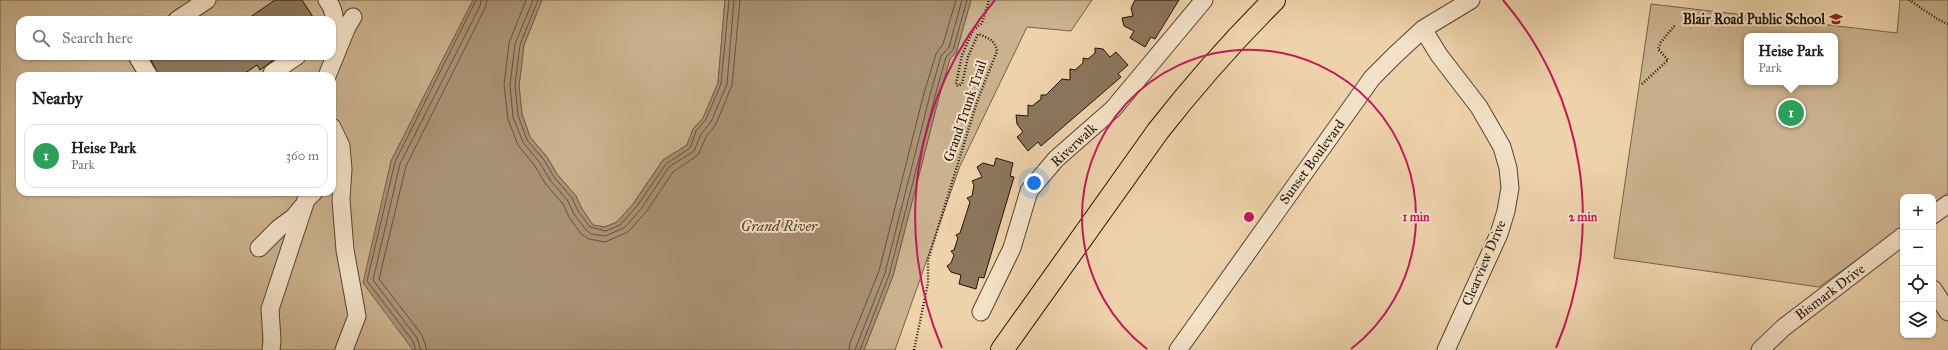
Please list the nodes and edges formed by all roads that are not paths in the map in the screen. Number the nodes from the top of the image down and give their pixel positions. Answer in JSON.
{"nodes":[{"id":1,"x":207,"y":0,"type":"edge"},
{"id":2,"x":327,"y":0,"type":"edge"},
{"id":3,"x":1204,"y":0,"type":"edge"},
{"id":4,"x":1274,"y":0,"type":"edge"},
{"id":5,"x":1471,"y":0,"type":"edge"},
{"id":6,"x":183,"y":16,"type":"edge"},
{"id":7,"x":335,"y":16,"type":"edge"},
{"id":8,"x":353,"y":17,"type":"dead end"},
{"id":9,"x":1423,"y":29,"type":"junction"},
{"id":10,"x":336,"y":53,"type":"edge"},
{"id":11,"x":139,"y":60,"type":"edge"},
{"id":12,"x":292,"y":60,"type":"edge"},
{"id":13,"x":333,"y":60,"type":"edge"},
{"id":14,"x":147,"y":72,"type":"edge"},
{"id":15,"x":278,"y":72,"type":"edge"},
{"id":16,"x":328,"y":72,"type":"edge"},
{"id":17,"x":336,"y":135,"type":"edge"},
{"id":18,"x":310,"y":196,"type":"edge"},
{"id":19,"x":1948,"y":204,"type":"edge"},
{"id":20,"x":1936,"y":213,"type":"edge"},
{"id":21,"x":1900,"y":241,"type":"edge"},
{"id":22,"x":259,"y":248,"type":"dead end"},
{"id":23,"x":1936,"y":293,"type":"edge"},
{"id":24,"x":981,"y":312,"type":"dead end"},
{"id":25,"x":1948,"y":312,"type":"edge"},
{"id":26,"x":271,"y":350,"type":"edge"},
{"id":27,"x":344,"y":350,"type":"edge"},
{"id":28,"x":1002,"y":350,"type":"edge"},
{"id":29,"x":1178,"y":350,"type":"edge"},
{"id":30,"x":1446,"y":350,"type":"edge"},
{"id":31,"x":1760,"y":350,"type":"edge"}],
"edges":[{"from":1,"to":6,"type":"street"},
{"from":2,"to":7,"type":"street"},
{"from":3,"to":24,"type":"street","name":"Riverwalk"},
{"from":4,"to":28,"type":"main road"},
{"from":5,"to":9,"type":"street","name":"Sunset Boulevard"},
{"from":8,"to":10,"type":"street"},
{"from":9,"to":29,"type":"street","name":"Sunset Boulevard"},
{"from":9,"to":30,"type":"street","name":"Clearview Drive"},
{"from":11,"to":14,"type":"street"},
{"from":12,"to":15,"type":"street"},
{"from":13,"to":16,"type":"street"},
{"from":17,"to":27,"type":"street"},
{"from":18,"to":22,"type":"street"},
{"from":18,"to":26,"type":"street"},
{"from":19,"to":20,"type":"street"},
{"from":21,"to":31,"type":"street","name":"Bismark Drive"},
{"from":23,"to":25,"type":"street"}]}
